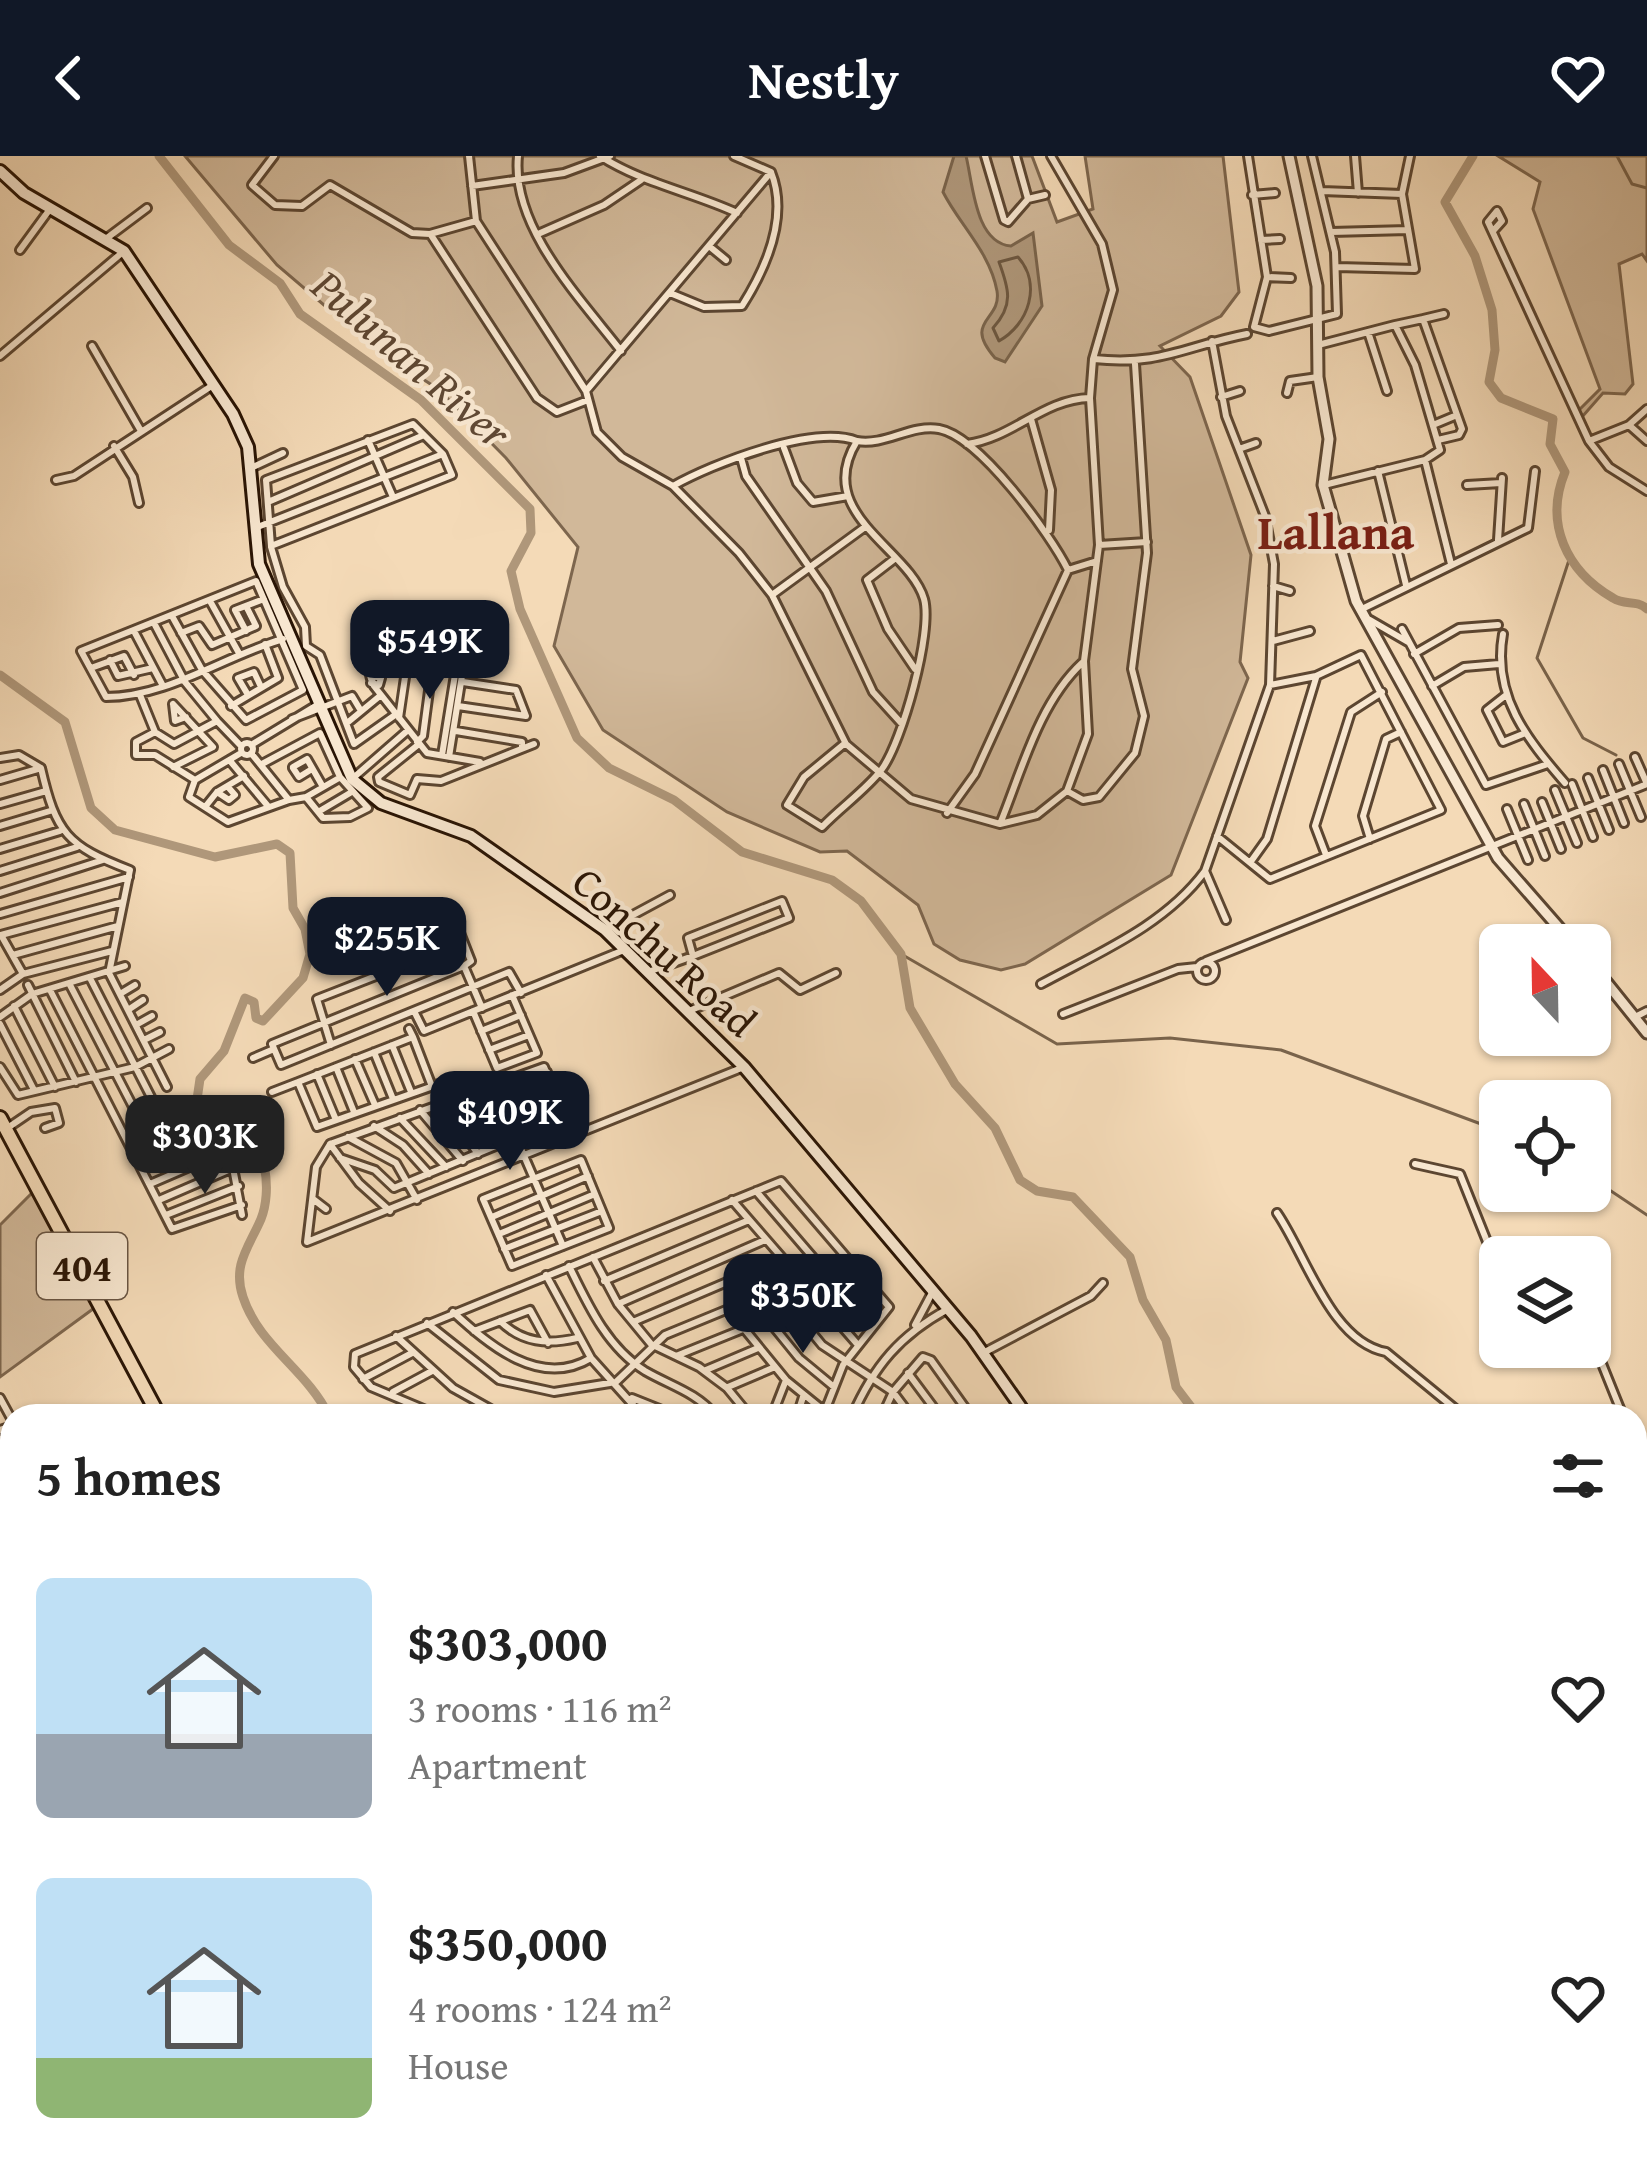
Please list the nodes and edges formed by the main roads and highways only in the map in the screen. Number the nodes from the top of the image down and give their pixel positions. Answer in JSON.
{"nodes":[{"id":1,"x":0,"y":171,"type":"edge"},
{"id":2,"x":3,"y":1124,"type":"edge"},
{"id":3,"x":151,"y":1404,"type":"edge"},
{"id":4,"x":1019,"y":1404,"type":"edge"}],
"edges":[{"from":1,"to":4,"type":"main road","name":"Conchu Road"},
{"from":2,"to":3,"type":"main road","number":"404"}]}
